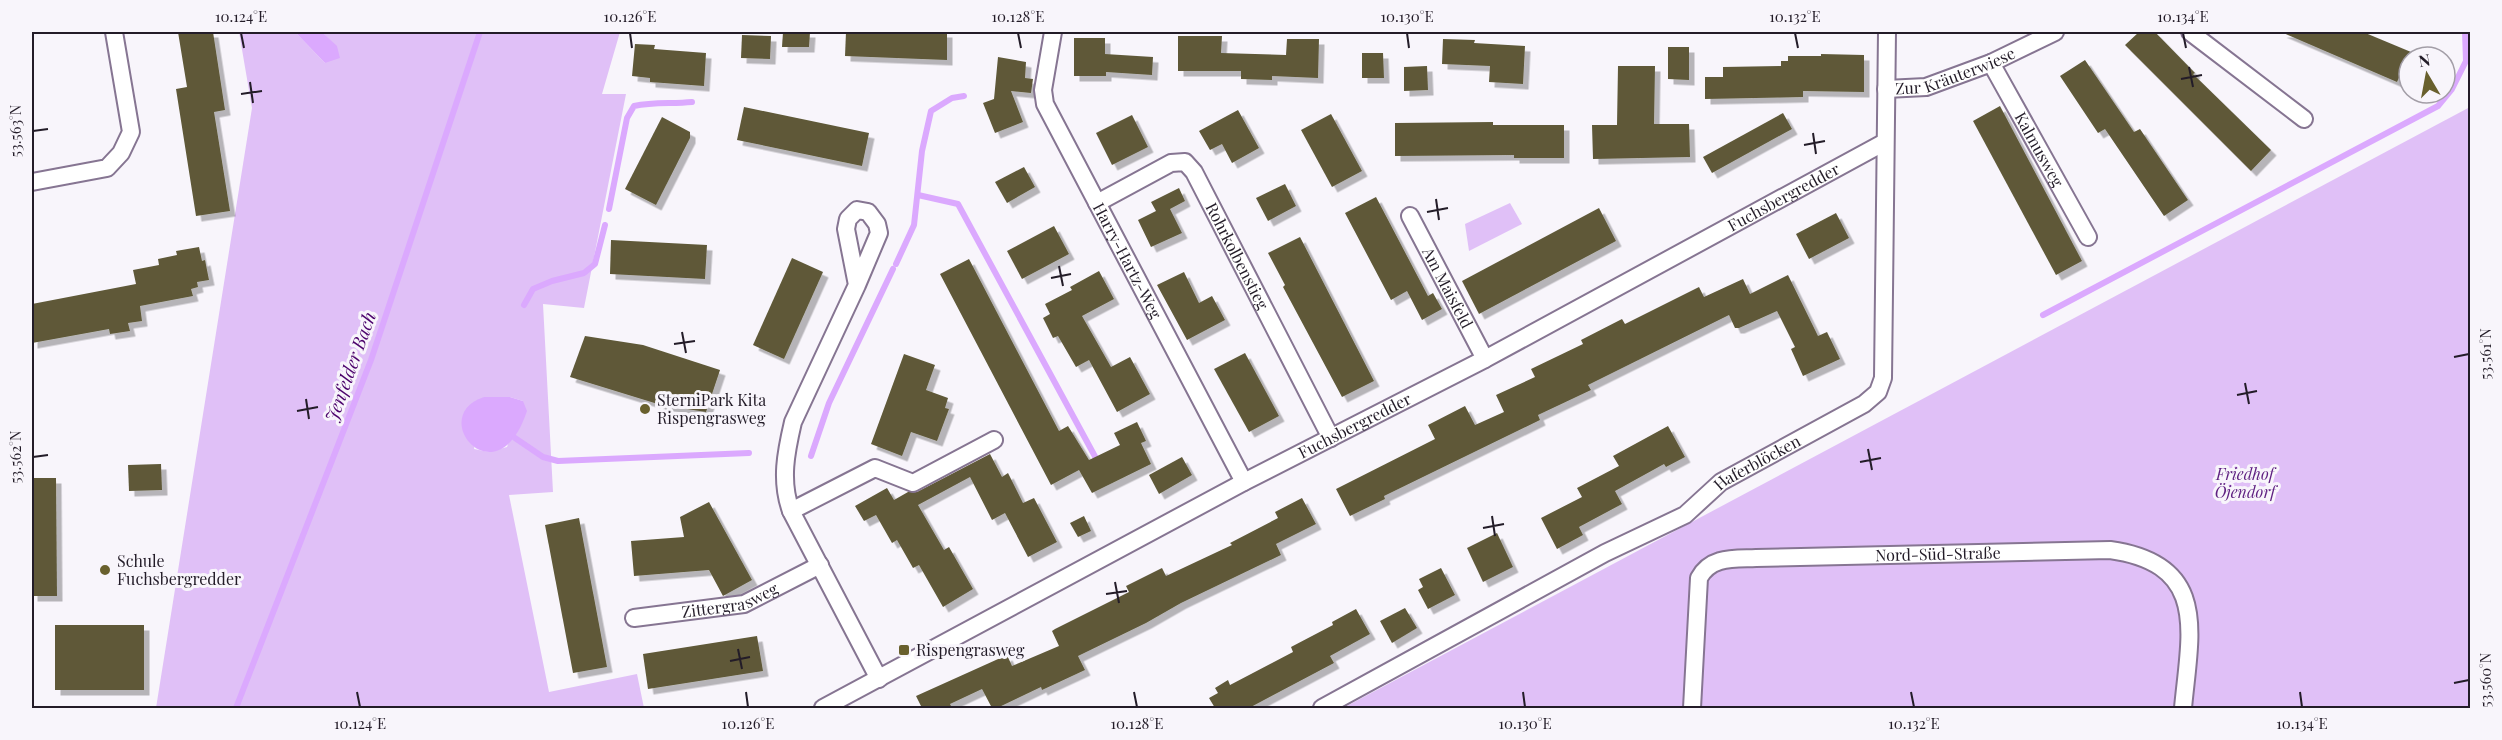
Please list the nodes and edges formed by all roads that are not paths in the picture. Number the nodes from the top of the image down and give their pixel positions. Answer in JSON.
{"nodes":[{"id":1,"x":114,"y":32,"type":"edge"},
{"id":2,"x":1053,"y":32,"type":"edge"},
{"id":3,"x":1887,"y":32,"type":"edge"},
{"id":4,"x":2055,"y":32,"type":"edge"},
{"id":5,"x":2190,"y":32,"type":"edge"},
{"id":6,"x":1991,"y":63,"type":"junction"},
{"id":7,"x":1886,"y":89,"type":"junction"},
{"id":8,"x":2304,"y":119,"type":"dead end"},
{"id":9,"x":1885,"y":142,"type":"junction"},
{"id":10,"x":32,"y":182,"type":"edge"},
{"id":11,"x":1097,"y":202,"type":"junction"},
{"id":12,"x":1410,"y":216,"type":"dead end"},
{"id":13,"x":2088,"y":237,"type":"dead end"},
{"id":14,"x":857,"y":285,"type":"dead end"},
{"id":15,"x":1485,"y":359,"type":"junction"},
{"id":16,"x":1331,"y":438,"type":"junction"},
{"id":17,"x":994,"y":440,"type":"dead end"},
{"id":18,"x":1244,"y":482,"type":"junction"},
{"id":19,"x":791,"y":511,"type":"junction"},
{"id":20,"x":820,"y":565,"type":"junction"},
{"id":21,"x":634,"y":618,"type":"dead end"},
{"id":22,"x":879,"y":679,"type":"junction"},
{"id":23,"x":847,"y":703,"type":"edge"},
{"id":24,"x":823,"y":708,"type":"edge"},
{"id":25,"x":1322,"y":708,"type":"edge"},
{"id":26,"x":1692,"y":708,"type":"edge"},
{"id":27,"x":2183,"y":708,"type":"edge"}],
"edges":[{"from":1,"to":10,"type":"street"},
{"from":2,"to":11,"type":"street","name":"Harry-Hartz-Weg"},
{"from":3,"to":7,"type":"street","name":"Haferblöcken"},
{"from":4,"to":6,"type":"street","name":"Zur Kräuterwiese"},
{"from":5,"to":8,"type":"street"},
{"from":6,"to":7,"type":"street","name":"Zur Kräuterwiese"},
{"from":6,"to":13,"type":"street","name":"Kalmusweg"},
{"from":7,"to":9,"type":"street","name":"Haferblöcken"},
{"from":9,"to":15,"type":"street","name":"Fuchsbergredder"},
{"from":9,"to":25,"type":"street","name":"Haferblöcken"},
{"from":11,"to":16,"type":"street","name":"Rohrkolbenstieg"},
{"from":11,"to":18,"type":"street","name":"Harry-Hartz-Weg"},
{"from":12,"to":15,"type":"street","name":"Am Maisfeld"},
{"from":14,"to":19,"type":"street"},
{"from":15,"to":16,"type":"street","name":"Fuchsbergredder"},
{"from":16,"to":18,"type":"street","name":"Fuchsbergredder"},
{"from":17,"to":19,"type":"street"},
{"from":18,"to":22,"type":"street","name":"Fuchsbergredder"},
{"from":19,"to":20,"type":"street"},
{"from":20,"to":21,"type":"street","name":"Zittergrasweg"},
{"from":20,"to":22,"type":"street"},
{"from":22,"to":23,"type":"street","name":"Fuchsbergredder"},
{"from":23,"to":24,"type":"street","name":"Fuchsbergredder"},
{"from":26,"to":27,"type":"street","name":"Nord-Süd-Straße"}]}
